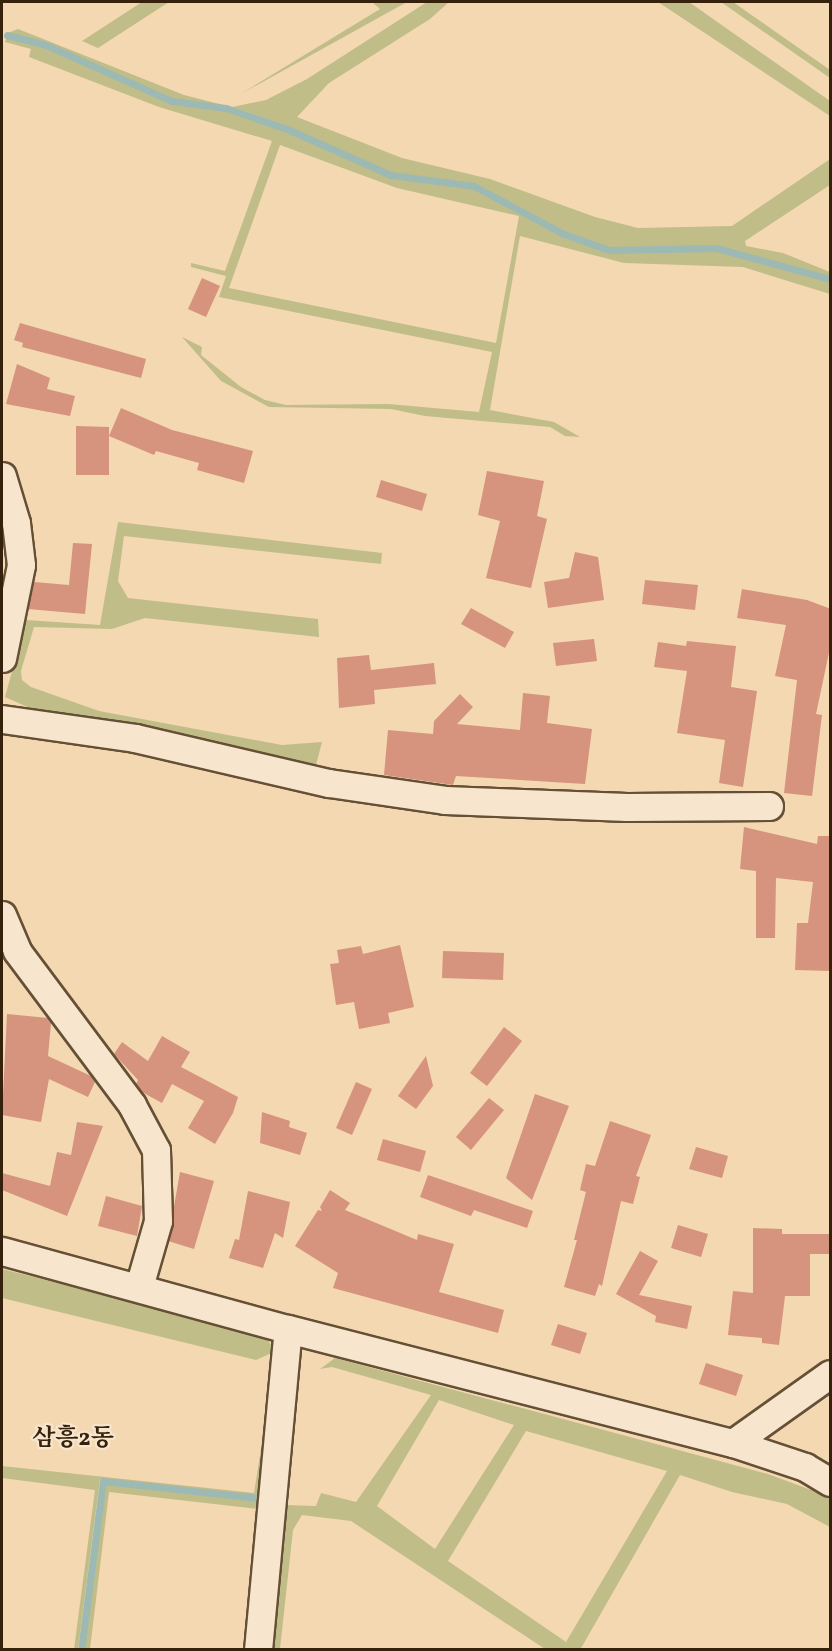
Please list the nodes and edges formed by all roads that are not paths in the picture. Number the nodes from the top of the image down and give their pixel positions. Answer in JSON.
{"nodes":[{"id":1,"x":2,"y":476,"type":"edge"},
{"id":2,"x":2,"y":658,"type":"edge"},
{"id":3,"x":2,"y":719,"type":"edge"},
{"id":4,"x":769,"y":806,"type":"dead end"},
{"id":5,"x":2,"y":915,"type":"edge"},
{"id":6,"x":2,"y":1251,"type":"edge"},
{"id":7,"x":139,"y":1287,"type":"junction"},
{"id":8,"x":288,"y":1329,"type":"junction"},
{"id":9,"x":831,"y":1374,"type":"edge"},
{"id":10,"x":733,"y":1443,"type":"junction"},
{"id":11,"x":831,"y":1482,"type":"edge"},
{"id":12,"x":258,"y":1650,"type":"edge"}],
"edges":[{"from":1,"to":2,"type":"street"},
{"from":3,"to":4,"type":"street"},
{"from":5,"to":7,"type":"street"},
{"from":6,"to":7,"type":"street"},
{"from":7,"to":8,"type":"street"},
{"from":8,"to":10,"type":"street"},
{"from":8,"to":12,"type":"street"},
{"from":9,"to":10,"type":"street"},
{"from":10,"to":11,"type":"street"}]}
